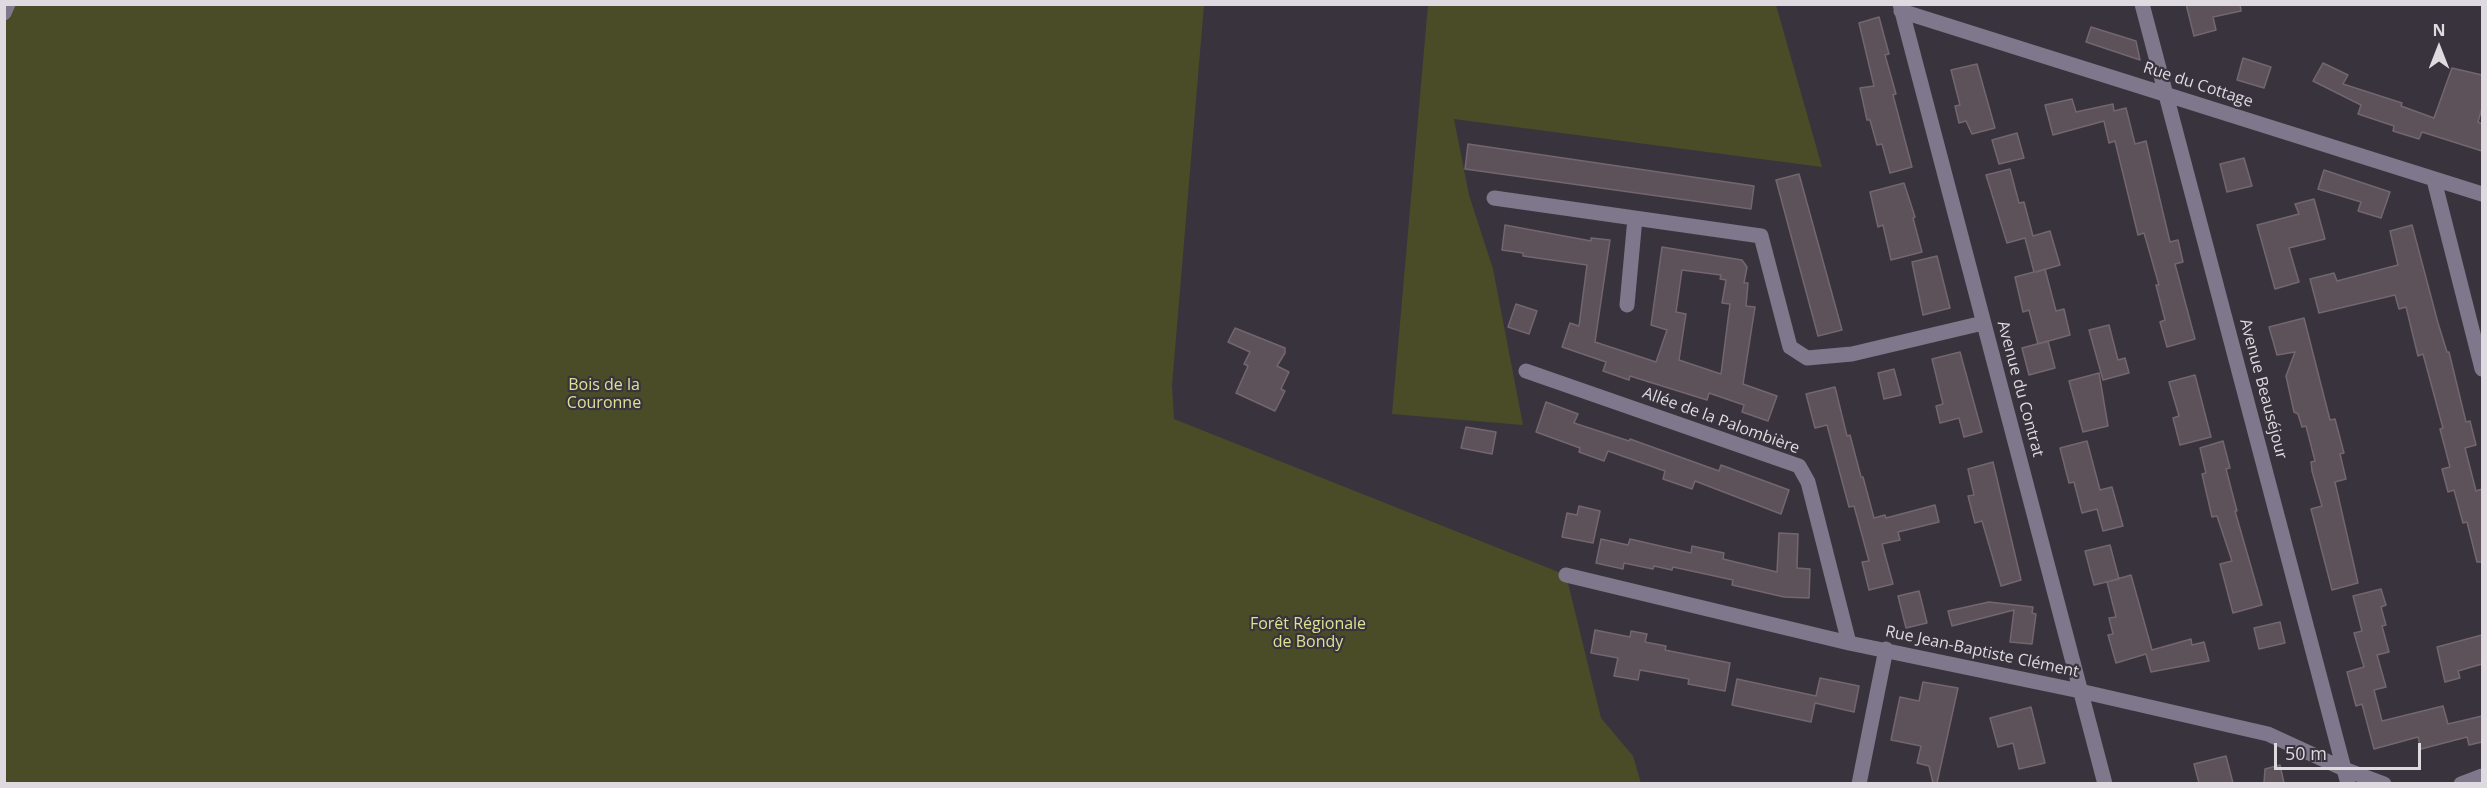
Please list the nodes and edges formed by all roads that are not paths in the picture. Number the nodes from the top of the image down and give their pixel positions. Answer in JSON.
{"nodes":[{"id":1,"x":8,"y":4,"type":"edge"},
{"id":2,"x":2142,"y":4,"type":"edge"},
{"id":3,"x":1901,"y":8,"type":"edge"},
{"id":4,"x":4,"y":13,"type":"edge"},
{"id":5,"x":2166,"y":94,"type":"junction"},
{"id":6,"x":2434,"y":180,"type":"junction"},
{"id":7,"x":2482,"y":195,"type":"edge"},
{"id":8,"x":1494,"y":198,"type":"dead end"},
{"id":9,"x":1635,"y":218,"type":"junction"},
{"id":10,"x":1627,"y":305,"type":"dead end"},
{"id":11,"x":1983,"y":323,"type":"junction"},
{"id":12,"x":2482,"y":369,"type":"edge"},
{"id":13,"x":1526,"y":371,"type":"dead end"},
{"id":14,"x":1566,"y":575,"type":"dead end"},
{"id":15,"x":1849,"y":642,"type":"junction"},
{"id":16,"x":1886,"y":649,"type":"junction"},
{"id":17,"x":2080,"y":691,"type":"junction"},
{"id":18,"x":2346,"y":776,"type":"edge"},
{"id":19,"x":2482,"y":776,"type":"edge"},
{"id":20,"x":1859,"y":783,"type":"edge"},
{"id":21,"x":2105,"y":783,"type":"edge"},
{"id":22,"x":2384,"y":783,"type":"edge"},
{"id":23,"x":2461,"y":783,"type":"edge"}],
"edges":[{"from":1,"to":4,"type":"street"},
{"from":2,"to":5,"type":"street","name":"Avenue Beauséjour"},
{"from":3,"to":5,"type":"street","name":"Rue du Cottage"},
{"from":3,"to":11,"type":"street","name":"Avenue du Contrat"},
{"from":5,"to":6,"type":"street","name":"Rue du Cottage"},
{"from":5,"to":18,"type":"street","name":"Avenue Beauséjour"},
{"from":6,"to":7,"type":"street","name":"Rue du Cottage"},
{"from":6,"to":12,"type":"street"},
{"from":8,"to":9,"type":"street"},
{"from":9,"to":10,"type":"street"},
{"from":9,"to":11,"type":"street"},
{"from":11,"to":17,"type":"street","name":"Avenue du Contrat"},
{"from":13,"to":15,"type":"street","name":"Allée de la Palombière"},
{"from":14,"to":15,"type":"street","name":"Rue Jean-Baptiste Clément"},
{"from":15,"to":16,"type":"street","name":"Rue Jean-Baptiste Clément"},
{"from":16,"to":17,"type":"street","name":"Rue Jean-Baptiste Clément"},
{"from":16,"to":20,"type":"street"},
{"from":17,"to":18,"type":"street","name":"Rue Jean-Baptiste Clément"},
{"from":17,"to":21,"type":"street","name":"Avenue du Contrat"},
{"from":18,"to":22,"type":"street","name":"Rue Jean-Baptiste Clément"},
{"from":19,"to":23,"type":"street"}]}
